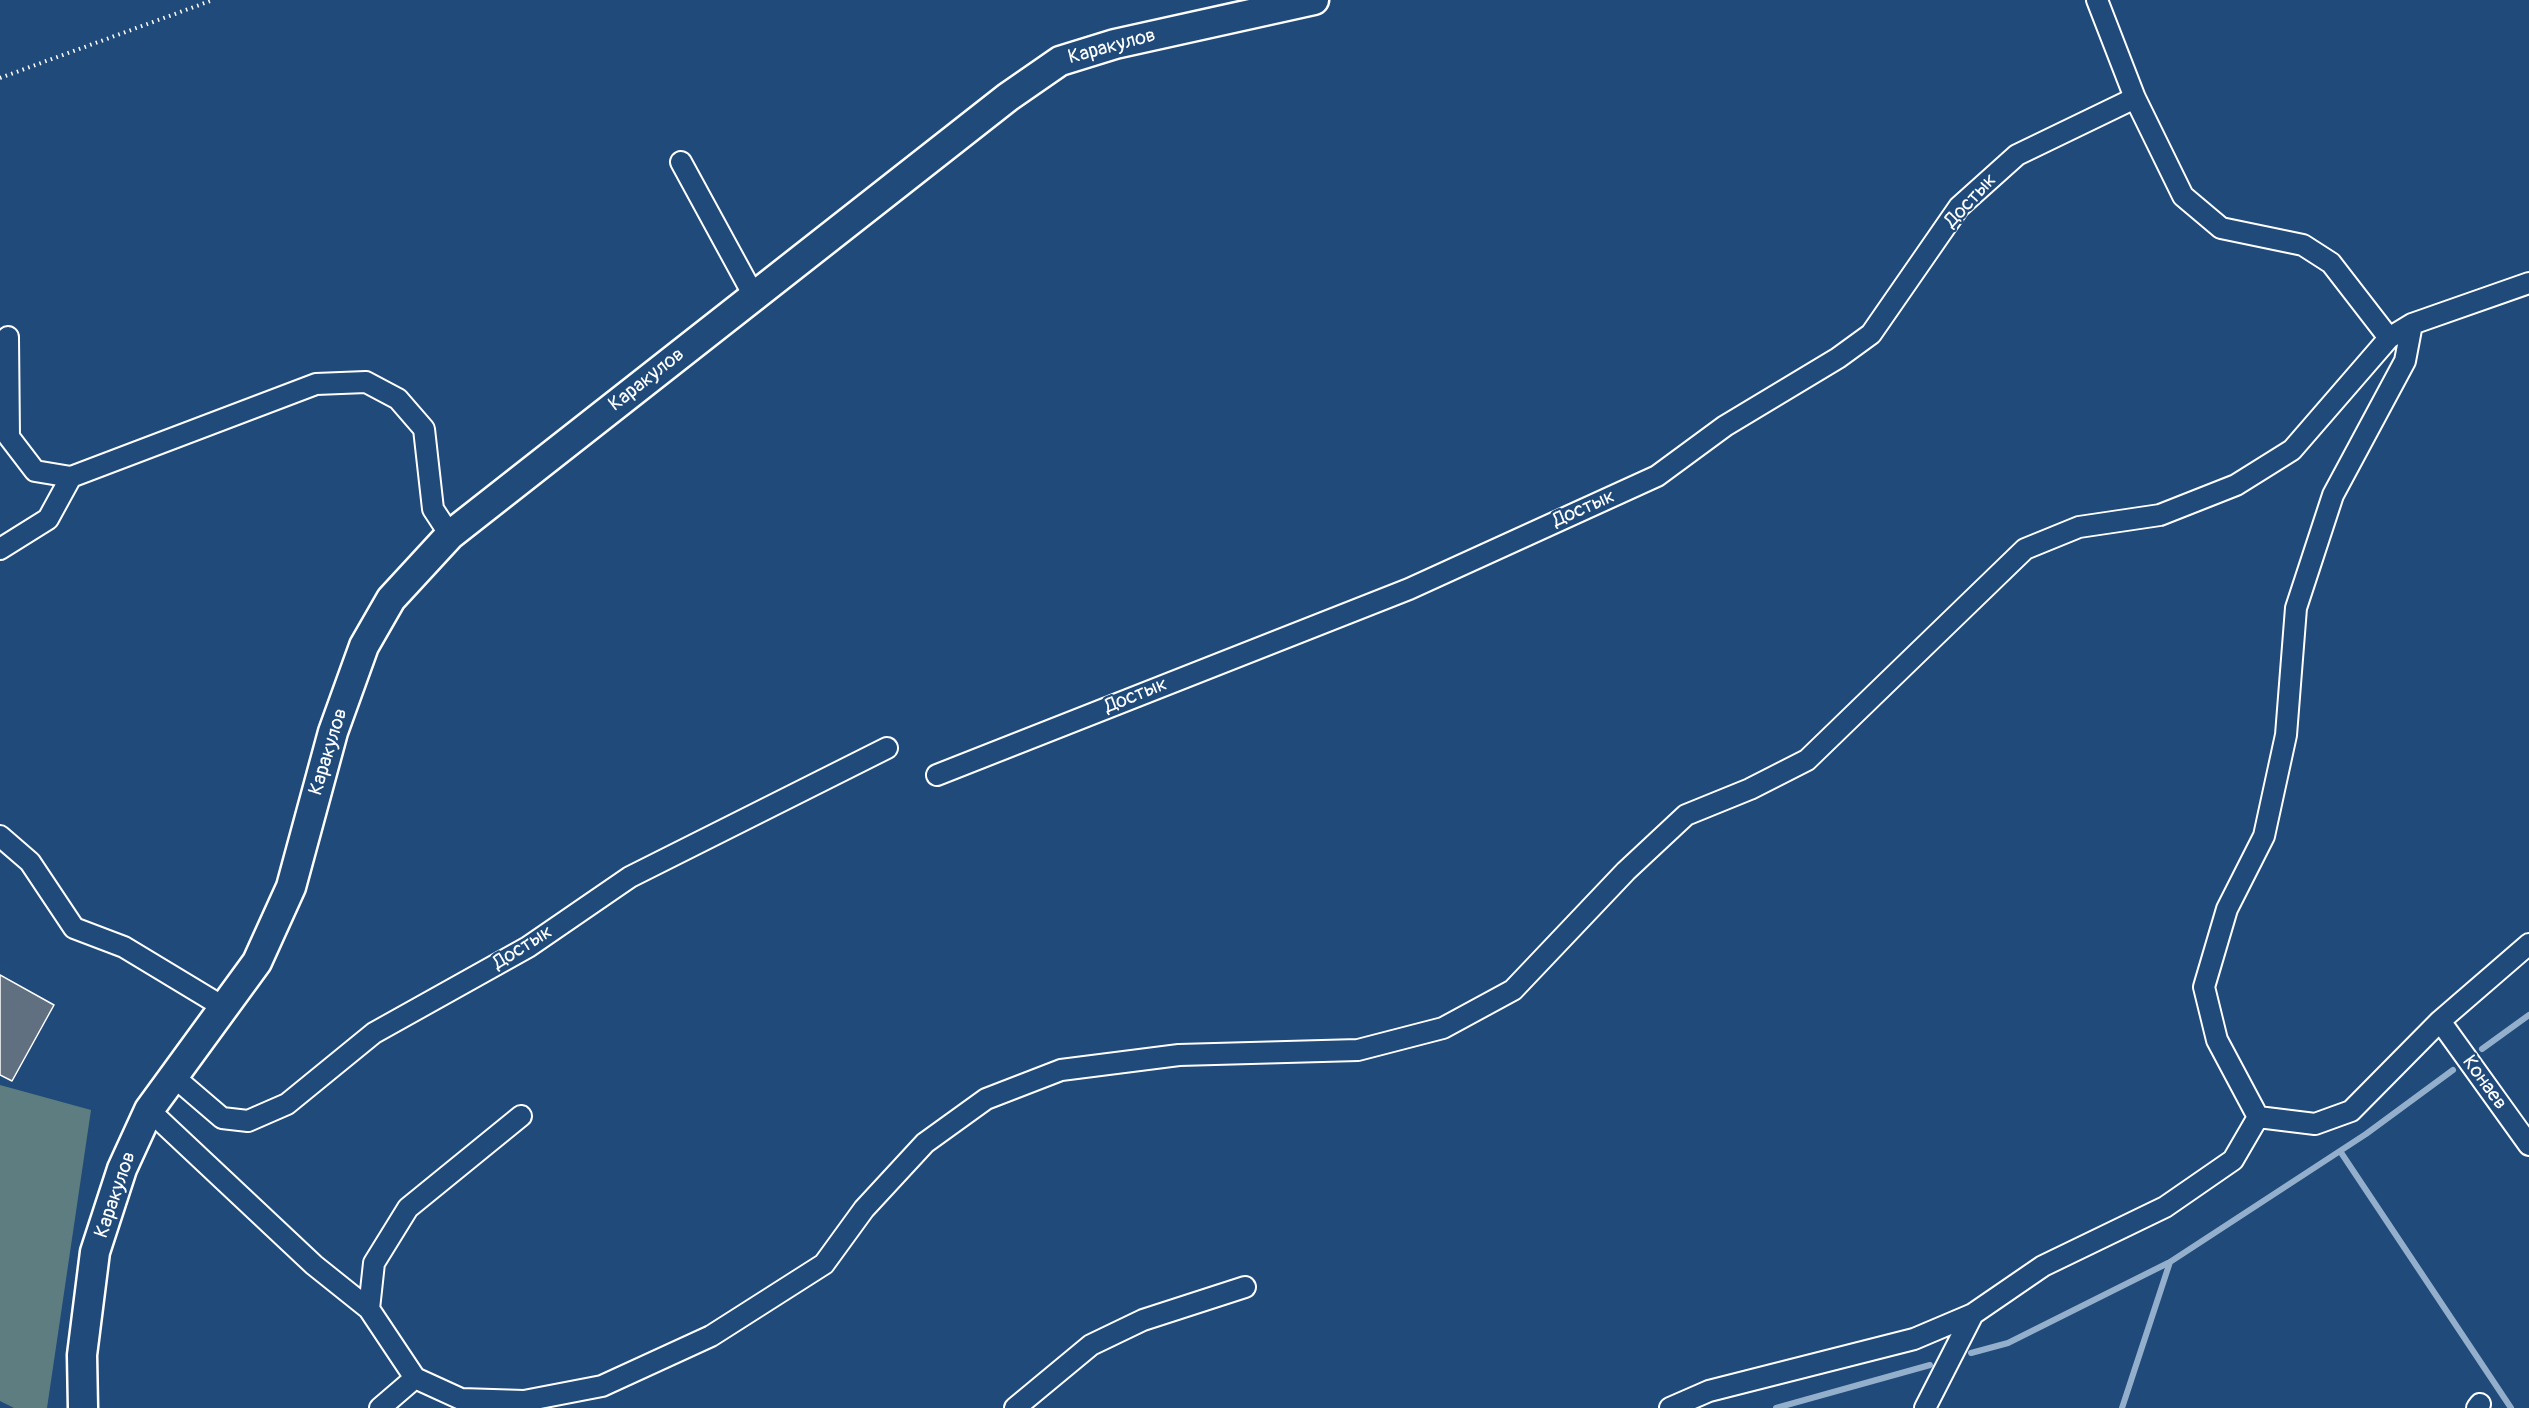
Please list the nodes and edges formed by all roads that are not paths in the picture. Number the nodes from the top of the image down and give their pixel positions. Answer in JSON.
{"nodes":[{"id":1,"x":1314,"y":0,"type":"edge"},
{"id":2,"x":2097,"y":0,"type":"edge"},
{"id":3,"x":2135,"y":98,"type":"junction"},
{"id":4,"x":681,"y":162,"type":"dead end"},
{"id":5,"x":2529,"y":283,"type":"edge"},
{"id":6,"x":754,"y":296,"type":"junction"},
{"id":7,"x":2412,"y":324,"type":"junction"},
{"id":8,"x":8,"y":337,"type":"dead end"},
{"id":9,"x":2389,"y":338,"type":"junction"},
{"id":10,"x":71,"y":477,"type":"junction"},
{"id":11,"x":450,"y":535,"type":"junction"},
{"id":12,"x":0,"y":549,"type":"edge"},
{"id":13,"x":887,"y":748,"type":"dead end"},
{"id":14,"x":937,"y":775,"type":"dead end"},
{"id":15,"x":0,"y":836,"type":"edge"},
{"id":16,"x":2529,"y":944,"type":"edge"},
{"id":17,"x":225,"y":1008,"type":"junction"},
{"id":18,"x":2440,"y":1021,"type":"junction"},
{"id":19,"x":173,"y":1076,"type":"junction"},
{"id":20,"x":149,"y":1110,"type":"junction"},
{"id":21,"x":522,"y":1116,"type":"dead end"},
{"id":22,"x":2258,"y":1117,"type":"junction"},
{"id":23,"x":2529,"y":1145,"type":"edge"},
{"id":24,"x":1245,"y":1287,"type":"dead end"},
{"id":25,"x":369,"y":1309,"type":"junction"},
{"id":26,"x":1973,"y":1314,"type":"junction"},
{"id":27,"x":415,"y":1378,"type":"junction"},
{"id":28,"x":578,"y":1400,"type":"edge"},
{"id":29,"x":83,"y":1408,"type":"edge"},
{"id":30,"x":380,"y":1408,"type":"edge"},
{"id":31,"x":1015,"y":1408,"type":"edge"},
{"id":32,"x":1670,"y":1408,"type":"edge"},
{"id":33,"x":1926,"y":1408,"type":"edge"}],
"edges":[{"from":1,"to":6,"type":"main road","name":"Каракулов"},
{"from":2,"to":3,"type":"street"},
{"from":3,"to":9,"type":"street"},
{"from":3,"to":14,"type":"street","name":"Достык"},
{"from":4,"to":6,"type":"street"},
{"from":5,"to":7,"type":"street"},
{"from":6,"to":11,"type":"main road","name":"Каракулов"},
{"from":7,"to":9,"type":"street"},
{"from":7,"to":22,"type":"street"},
{"from":8,"to":10,"type":"street"},
{"from":9,"to":28,"type":"street"},
{"from":10,"to":11,"type":"street"},
{"from":10,"to":12,"type":"street"},
{"from":11,"to":17,"type":"main road","name":"Каракулов"},
{"from":13,"to":19,"type":"street","name":"Достык"},
{"from":15,"to":17,"type":"street"},
{"from":16,"to":18,"type":"street"},
{"from":17,"to":19,"type":"main road","name":"Каракулов"},
{"from":18,"to":22,"type":"street"},
{"from":18,"to":23,"type":"street","name":"Конаев"},
{"from":19,"to":20,"type":"main road","name":"Каракулов"},
{"from":20,"to":25,"type":"street"},
{"from":20,"to":29,"type":"main road","name":"Каракулов"},
{"from":21,"to":25,"type":"street"},
{"from":22,"to":26,"type":"street"},
{"from":24,"to":31,"type":"street"},
{"from":25,"to":27,"type":"street"},
{"from":26,"to":32,"type":"street"},
{"from":26,"to":33,"type":"street"},
{"from":27,"to":28,"type":"street"},
{"from":27,"to":30,"type":"street"}]}
